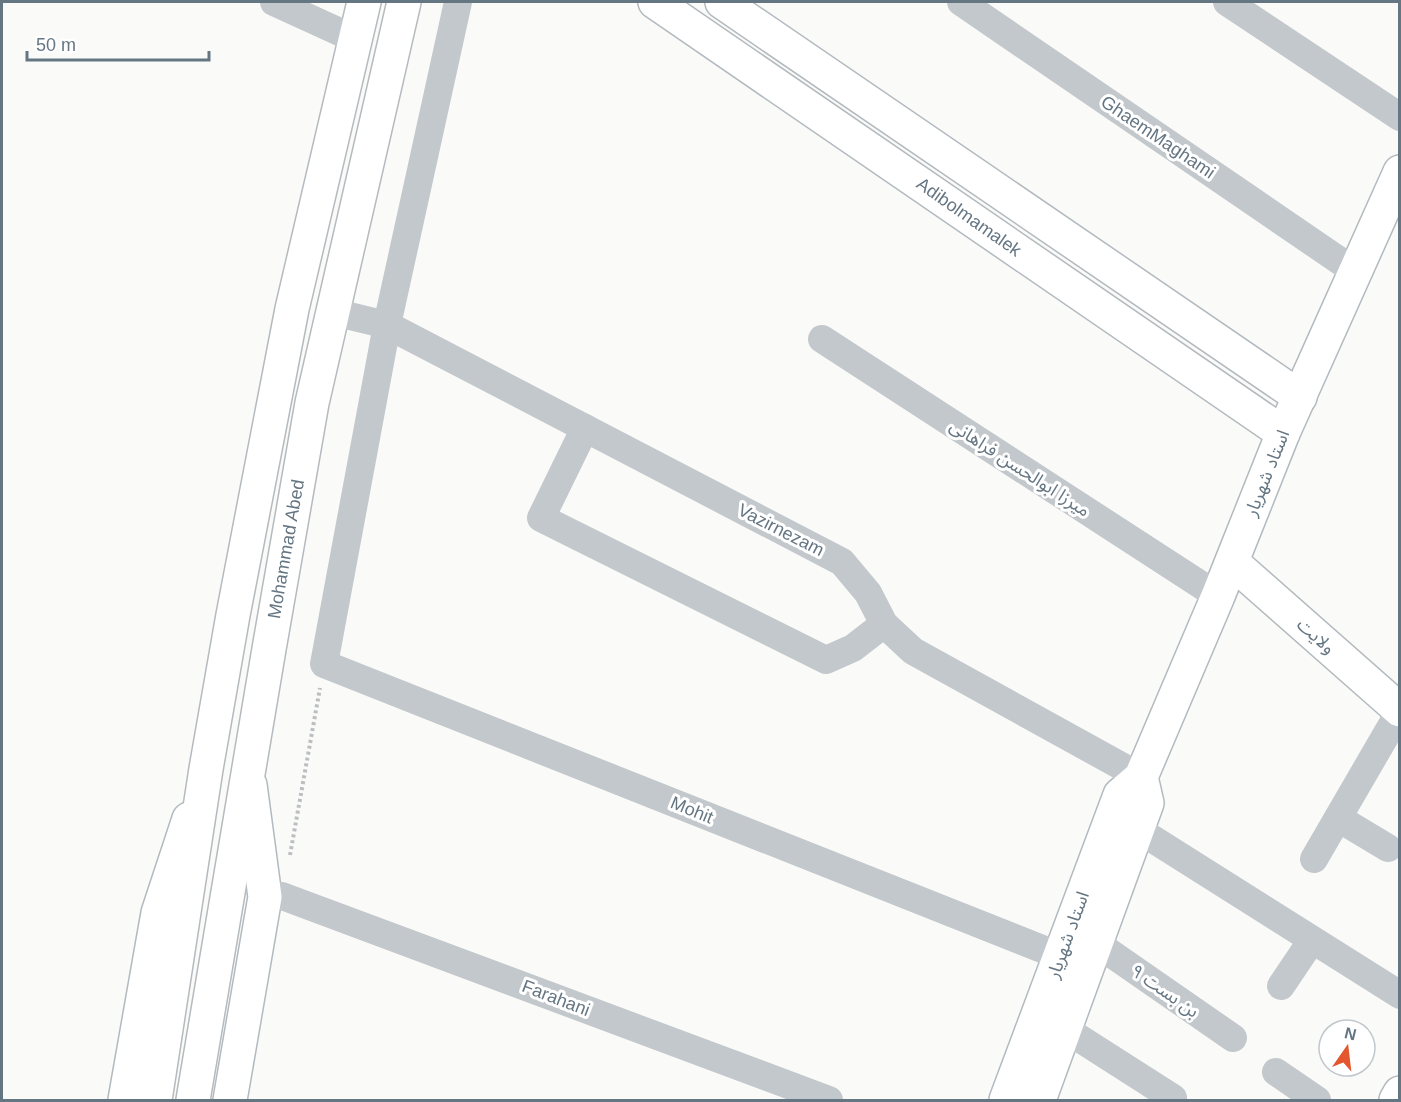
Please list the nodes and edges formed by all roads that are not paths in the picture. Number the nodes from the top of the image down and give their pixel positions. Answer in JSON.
{"nodes":[{"id":1,"x":274,"y":2,"type":"edge"},
{"id":2,"x":364,"y":2,"type":"edge"},
{"id":3,"x":404,"y":2,"type":"edge"},
{"id":4,"x":458,"y":2,"type":"edge"},
{"id":5,"x":655,"y":2,"type":"edge"},
{"id":6,"x":722,"y":2,"type":"edge"},
{"id":7,"x":961,"y":2,"type":"edge"},
{"id":8,"x":1227,"y":2,"type":"edge"},
{"id":9,"x":355,"y":39,"type":"junction"},
{"id":10,"x":1400,"y":117,"type":"edge"},
{"id":11,"x":1400,"y":172,"type":"edge"},
{"id":12,"x":1356,"y":272,"type":"junction"},
{"id":13,"x":333,"y":312,"type":"junction"},
{"id":14,"x":387,"y":326,"type":"junction"},
{"id":15,"x":822,"y":339,"type":"dead end"},
{"id":16,"x":1300,"y":397,"type":"junction"},
{"id":17,"x":585,"y":428,"type":"junction"},
{"id":18,"x":1283,"y":433,"type":"junction"},
{"id":19,"x":1232,"y":562,"type":"junction"},
{"id":20,"x":1218,"y":596,"type":"junction"},
{"id":21,"x":884,"y":624,"type":"junction"},
{"id":22,"x":229,"y":643,"type":"junction"},
{"id":23,"x":268,"y":649,"type":"junction"},
{"id":24,"x":1400,"y":710,"type":"edge"},
{"id":25,"x":206,"y":769,"type":"junction"},
{"id":26,"x":248,"y":775,"type":"junction"},
{"id":27,"x":1141,"y":777,"type":"junction"},
{"id":28,"x":1338,"y":818,"type":"junction"},
{"id":29,"x":1137,"y":829,"type":"junction"},
{"id":30,"x":1388,"y":848,"type":"dead end"},
{"id":31,"x":1314,"y":859,"type":"dead end"},
{"id":32,"x":282,"y":896,"type":"road end"},
{"id":33,"x":1312,"y":940,"type":"junction"},
{"id":34,"x":1081,"y":955,"type":"junction"},
{"id":35,"x":1281,"y":986,"type":"dead end"},
{"id":36,"x":1400,"y":995,"type":"edge"},
{"id":37,"x":1065,"y":1029,"type":"junction"},
{"id":38,"x":1233,"y":1038,"type":"dead end"},
{"id":39,"x":1276,"y":1072,"type":"dead end"},
{"id":40,"x":1400,"y":1093,"type":"edge"},
{"id":41,"x":1173,"y":1098,"type":"dead end"},
{"id":42,"x":125,"y":1101,"type":"edge"},
{"id":43,"x":155,"y":1101,"type":"edge"},
{"id":44,"x":194,"y":1101,"type":"edge"},
{"id":45,"x":230,"y":1101,"type":"edge"},
{"id":46,"x":829,"y":1101,"type":"edge"},
{"id":47,"x":1006,"y":1101,"type":"edge"},
{"id":48,"x":1039,"y":1101,"type":"edge"},
{"id":49,"x":1317,"y":1101,"type":"edge"},
{"id":50,"x":1396,"y":1101,"type":"edge"}],
"edges":[{"from":1,"to":9,"type":"street"},
{"from":2,"to":9,"type":"street"},
{"from":3,"to":13,"type":"street","name":"Mohammad Abed"},
{"from":4,"to":14,"type":"street"},
{"from":5,"to":18,"type":"street","name":"Adibolmamalek"},
{"from":6,"to":16,"type":"street","name":"Adibolmamalek"},
{"from":7,"to":12,"type":"street","name":"GhaemMaghami"},
{"from":8,"to":10,"type":"street"},
{"from":9,"to":22,"type":"street"},
{"from":11,"to":12,"type":"street","name":"استاد شهریار"},
{"from":12,"to":16,"type":"street","name":"استاد شهریار"},
{"from":13,"to":14,"type":"street","name":"Vazirnezam"},
{"from":13,"to":23,"type":"street","name":"Mohammad Abed"},
{"from":14,"to":17,"type":"street","name":"Vazirnezam"},
{"from":14,"to":34,"type":"street","name":"Mohit"},
{"from":15,"to":20,"type":"street","name":"میرزا ابوالحسن فراهانی"},
{"from":16,"to":18,"type":"street","name":"استاد شهریار"},
{"from":17,"to":21,"type":"street","name":"Vazirnezam"},
{"from":17,"to":21,"type":"street"},
{"from":18,"to":19,"type":"street","name":"استاد شهریار"},
{"from":19,"to":20,"type":"street","name":"استاد شهریار"},
{"from":19,"to":24,"type":"street","name":"ولایت"},
{"from":20,"to":27,"type":"street","name":"استاد شهریار"},
{"from":21,"to":27,"type":"street","name":"Vazirnezam"},
{"from":22,"to":23,"type":"street"},
{"from":22,"to":25,"type":"street"},
{"from":23,"to":26,"type":"street","name":"Mohammad Abed"},
{"from":24,"to":28,"type":"street"},
{"from":25,"to":42,"type":"street"},
{"from":25,"to":43,"type":"street"},
{"from":26,"to":44,"type":"street","name":"Mohammad Abed"},
{"from":26,"to":45,"type":"street"},
{"from":27,"to":29,"type":"street","name":"استاد شهریار"},
{"from":27,"to":34,"type":"street","name":"استاد شهریار"},
{"from":28,"to":30,"type":"street"},
{"from":28,"to":31,"type":"street"},
{"from":29,"to":33,"type":"street"},
{"from":29,"to":34,"type":"street","name":"استاد شهریار"},
{"from":32,"to":46,"type":"street","name":"Farahani"},
{"from":33,"to":35,"type":"street"},
{"from":33,"to":36,"type":"street"},
{"from":34,"to":37,"type":"street","name":"استاد شهریار"},
{"from":34,"to":38,"type":"street","name":"بن بست ۹"},
{"from":34,"to":47,"type":"street","name":"استاد شهریار"},
{"from":37,"to":41,"type":"street"},
{"from":37,"to":48,"type":"street","name":"استاد شهریار"},
{"from":39,"to":49,"type":"street"},
{"from":40,"to":50,"type":"street"}]}
